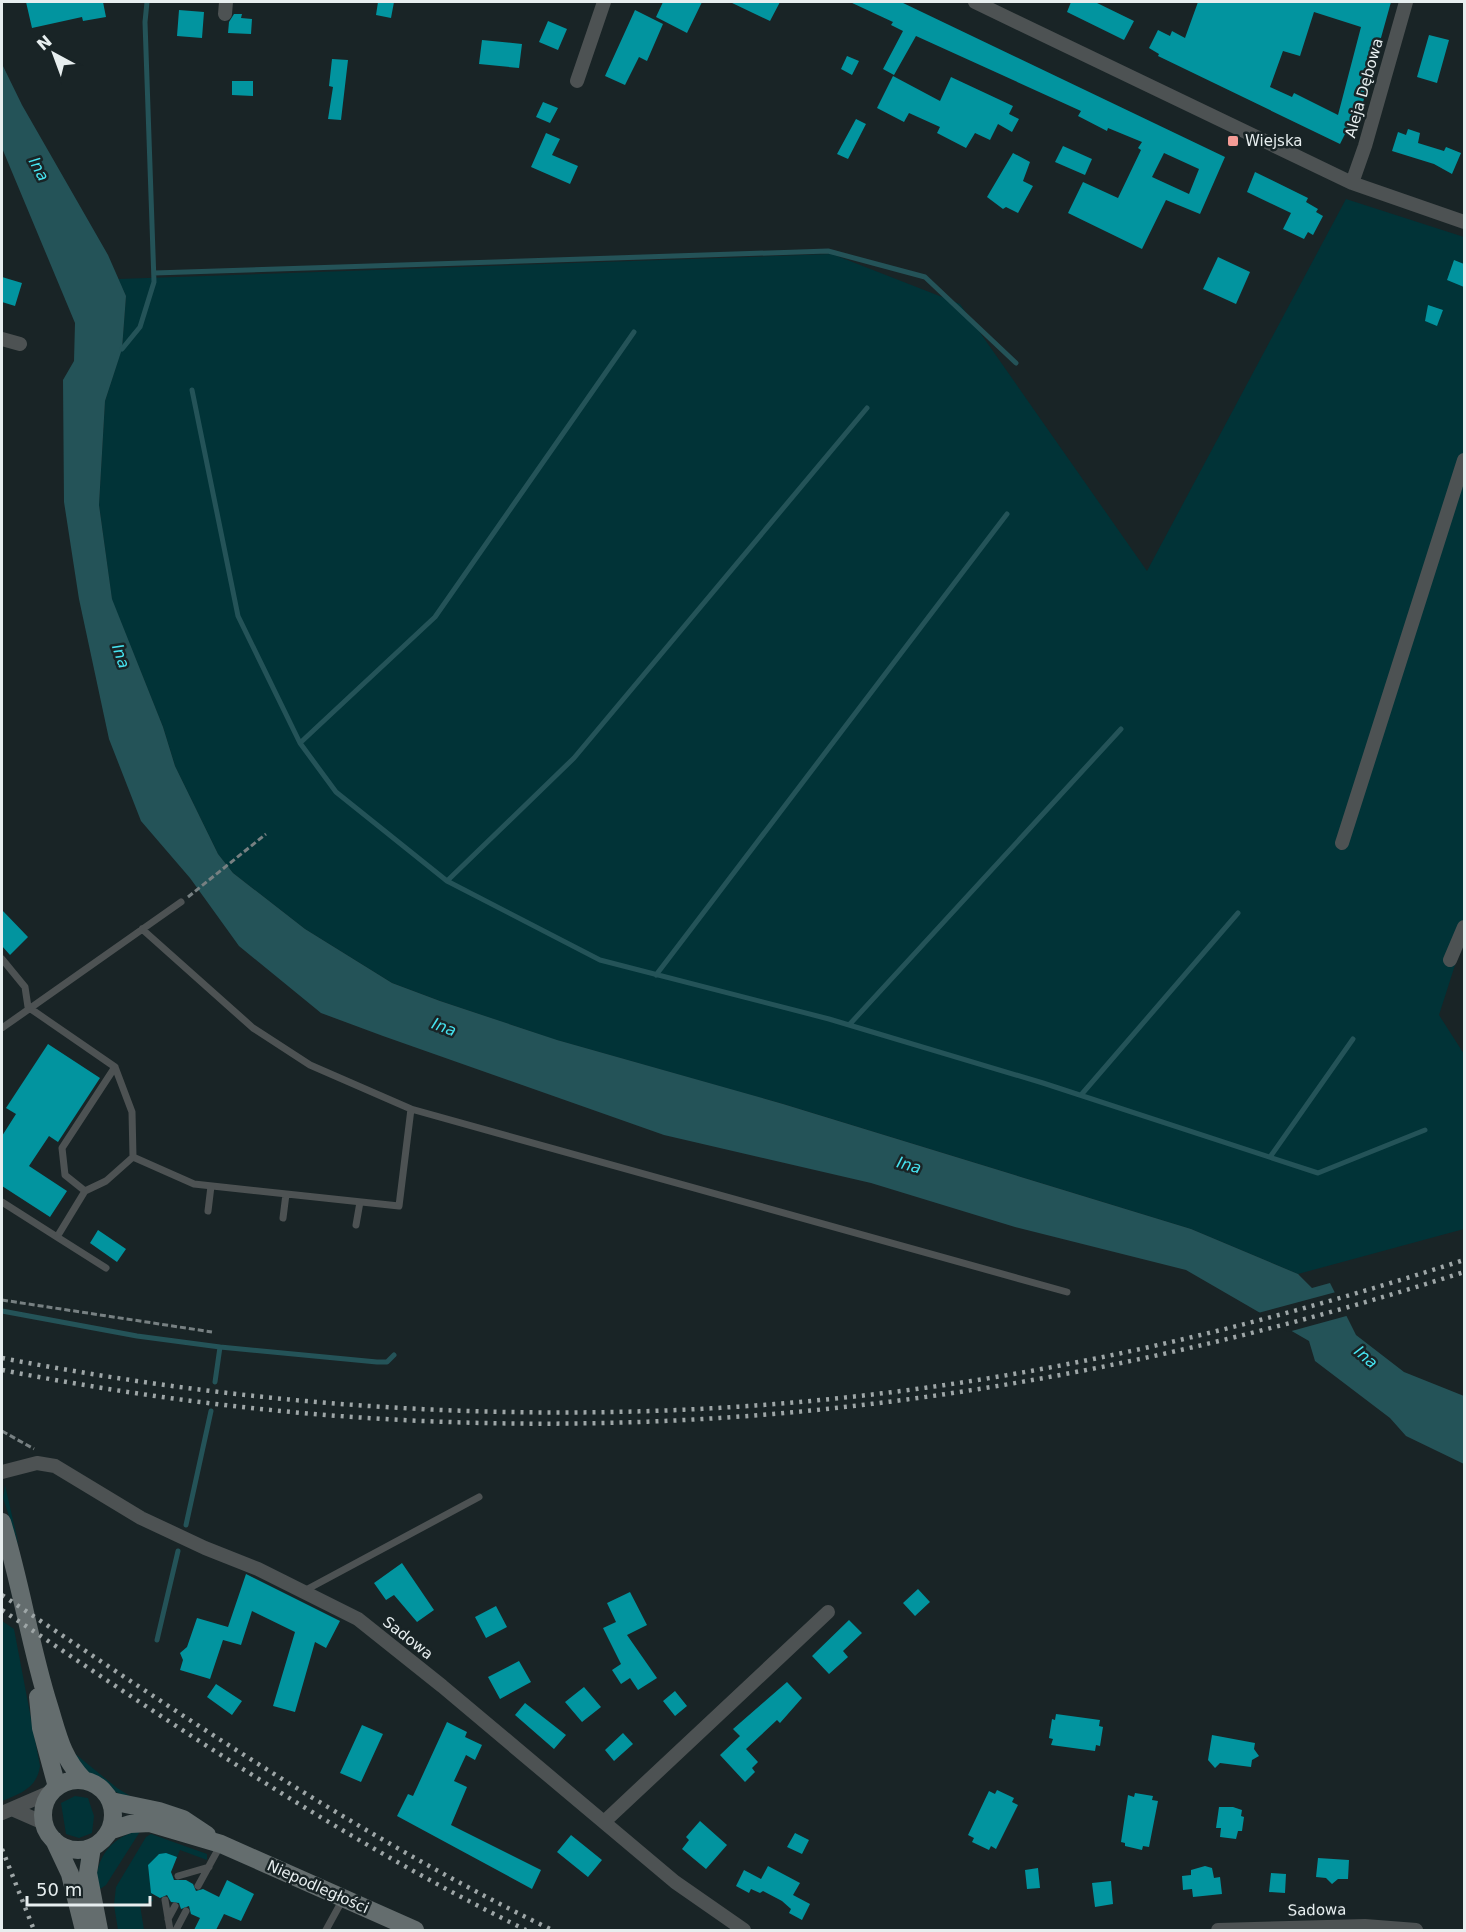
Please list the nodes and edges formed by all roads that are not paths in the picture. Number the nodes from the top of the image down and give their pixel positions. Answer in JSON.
{"nodes":[{"id":1,"x":604,"y":2,"type":"edge"},
{"id":2,"x":975,"y":2,"type":"edge"},
{"id":3,"x":1406,"y":2,"type":"edge"},
{"id":4,"x":577,"y":81,"type":"dead end"},
{"id":5,"x":1352,"y":183,"type":"junction"},
{"id":6,"x":1464,"y":222,"type":"edge"},
{"id":7,"x":2,"y":339,"type":"edge"},
{"id":8,"x":20,"y":344,"type":"dead end"},
{"id":9,"x":1464,"y":460,"type":"edge"},
{"id":10,"x":1342,"y":843,"type":"dead end"},
{"id":11,"x":181,"y":902,"type":"road end"},
{"id":12,"x":1464,"y":927,"type":"edge"},
{"id":13,"x":142,"y":929,"type":"junction"},
{"id":14,"x":2,"y":959,"type":"edge"},
{"id":15,"x":1450,"y":960,"type":"dead end"},
{"id":16,"x":28,"y":1007,"type":"junction"},
{"id":17,"x":2,"y":1028,"type":"edge"},
{"id":18,"x":115,"y":1067,"type":"junction"},
{"id":19,"x":411,"y":1109,"type":"junction"},
{"id":20,"x":133,"y":1157,"type":"junction"},
{"id":21,"x":211,"y":1186,"type":"junction"},
{"id":22,"x":85,"y":1191,"type":"junction"},
{"id":23,"x":286,"y":1194,"type":"junction"},
{"id":24,"x":2,"y":1202,"type":"edge"},
{"id":25,"x":360,"y":1202,"type":"junction"},
{"id":26,"x":208,"y":1210,"type":"dead end"},
{"id":27,"x":283,"y":1218,"type":"dead end"},
{"id":28,"x":356,"y":1225,"type":"dead end"},
{"id":29,"x":57,"y":1237,"type":"junction"},
{"id":30,"x":106,"y":1268,"type":"dead end"},
{"id":31,"x":1067,"y":1292,"type":"dead end"},
{"id":32,"x":2,"y":1472,"type":"edge"},
{"id":33,"x":479,"y":1497,"type":"dead end"},
{"id":34,"x":2,"y":1522,"type":"edge"},
{"id":35,"x":304,"y":1592,"type":"junction"},
{"id":36,"x":828,"y":1612,"type":"dead end"},
{"id":37,"x":35,"y":1662,"type":"junction"},
{"id":38,"x":84,"y":1780,"type":"junction"},
{"id":39,"x":55,"y":1789,"type":"junction"},
{"id":40,"x":111,"y":1801,"type":"junction"},
{"id":41,"x":7,"y":1811,"type":"edge"},
{"id":42,"x":604,"y":1822,"type":"junction"},
{"id":43,"x":44,"y":1823,"type":"junction"},
{"id":44,"x":110,"y":1831,"type":"junction"},
{"id":45,"x":54,"y":1840,"type":"junction"},
{"id":46,"x":221,"y":1844,"type":"junction"},
{"id":47,"x":92,"y":1847,"type":"junction"},
{"id":48,"x":209,"y":1867,"type":"junction"},
{"id":49,"x":194,"y":1870,"type":"junction"},
{"id":50,"x":178,"y":1876,"type":"dead end"},
{"id":51,"x":188,"y":1881,"type":"dead end"},
{"id":52,"x":198,"y":1886,"type":"dead end"},
{"id":53,"x":344,"y":1899,"type":"junction"},
{"id":54,"x":165,"y":1900,"type":"dead end"},
{"id":55,"x":175,"y":1906,"type":"dead end"},
{"id":56,"x":186,"y":1911,"type":"dead end"},
{"id":57,"x":168,"y":1919,"type":"junction"},
{"id":58,"x":84,"y":1930,"type":"edge"},
{"id":59,"x":99,"y":1930,"type":"edge"},
{"id":60,"x":170,"y":1930,"type":"edge"},
{"id":61,"x":176,"y":1930,"type":"edge"},
{"id":62,"x":326,"y":1930,"type":"edge"},
{"id":63,"x":414,"y":1930,"type":"edge"},
{"id":64,"x":744,"y":1930,"type":"edge"},
{"id":65,"x":1218,"y":1930,"type":"edge"},
{"id":66,"x":1416,"y":1930,"type":"edge"}],
"edges":[{"from":1,"to":4,"type":"street"},
{"from":2,"to":5,"type":"street"},
{"from":3,"to":5,"type":"street","name":"Aleja Dębowa"},
{"from":5,"to":6,"type":"street"},
{"from":7,"to":8,"type":"street"},
{"from":9,"to":10,"type":"street"},
{"from":11,"to":13,"type":"lane"},
{"from":12,"to":15,"type":"street"},
{"from":13,"to":16,"type":"lane"},
{"from":13,"to":19,"type":"lane"},
{"from":14,"to":16,"type":"lane"},
{"from":16,"to":17,"type":"lane"},
{"from":16,"to":18,"type":"lane"},
{"from":18,"to":20,"type":"lane"},
{"from":18,"to":22,"type":"lane"},
{"from":19,"to":25,"type":"lane"},
{"from":19,"to":31,"type":"lane"},
{"from":20,"to":21,"type":"lane"},
{"from":20,"to":22,"type":"lane"},
{"from":21,"to":23,"type":"lane"},
{"from":21,"to":26,"type":"lane"},
{"from":22,"to":29,"type":"lane"},
{"from":23,"to":25,"type":"lane"},
{"from":23,"to":27,"type":"lane"},
{"from":24,"to":29,"type":"lane"},
{"from":25,"to":28,"type":"lane"},
{"from":29,"to":30,"type":"lane"},
{"from":32,"to":35,"type":"street","name":"Sadowa"},
{"from":33,"to":35,"type":"lane"},
{"from":34,"to":37,"type":"main road"},
{"from":35,"to":42,"type":"street","name":"Sadowa"},
{"from":36,"to":42,"type":"street"},
{"from":37,"to":38,"type":"main road"},
{"from":37,"to":39,"type":"main road"},
{"from":38,"to":39,"type":"main road"},
{"from":38,"to":40,"type":"main road"},
{"from":39,"to":41,"type":"street"},
{"from":39,"to":43,"type":"main road"},
{"from":40,"to":44,"type":"main road"},
{"from":40,"to":46,"type":"main road","name":"Niepodległości"},
{"from":41,"to":43,"type":"street"},
{"from":42,"to":64,"type":"street","name":"Sadowa"},
{"from":43,"to":45,"type":"main road"},
{"from":44,"to":46,"type":"main road","name":"Niepodległości"},
{"from":44,"to":47,"type":"main road"},
{"from":45,"to":47,"type":"main road"},
{"from":45,"to":58,"type":"main road"},
{"from":46,"to":48,"type":"lane"},
{"from":46,"to":53,"type":"main road","name":"Niepodległości"},
{"from":47,"to":59,"type":"main road"},
{"from":48,"to":49,"type":"lane"},
{"from":48,"to":52,"type":"lane"},
{"from":49,"to":50,"type":"lane"},
{"from":49,"to":51,"type":"lane"},
{"from":53,"to":62,"type":"lane"},
{"from":53,"to":63,"type":"main road","name":"Niepodległości"},
{"from":54,"to":57,"type":"lane"},
{"from":55,"to":57,"type":"lane"},
{"from":56,"to":61,"type":"lane"},
{"from":57,"to":60,"type":"lane"},
{"from":65,"to":66,"type":"street","name":"Sadowa"}]}
